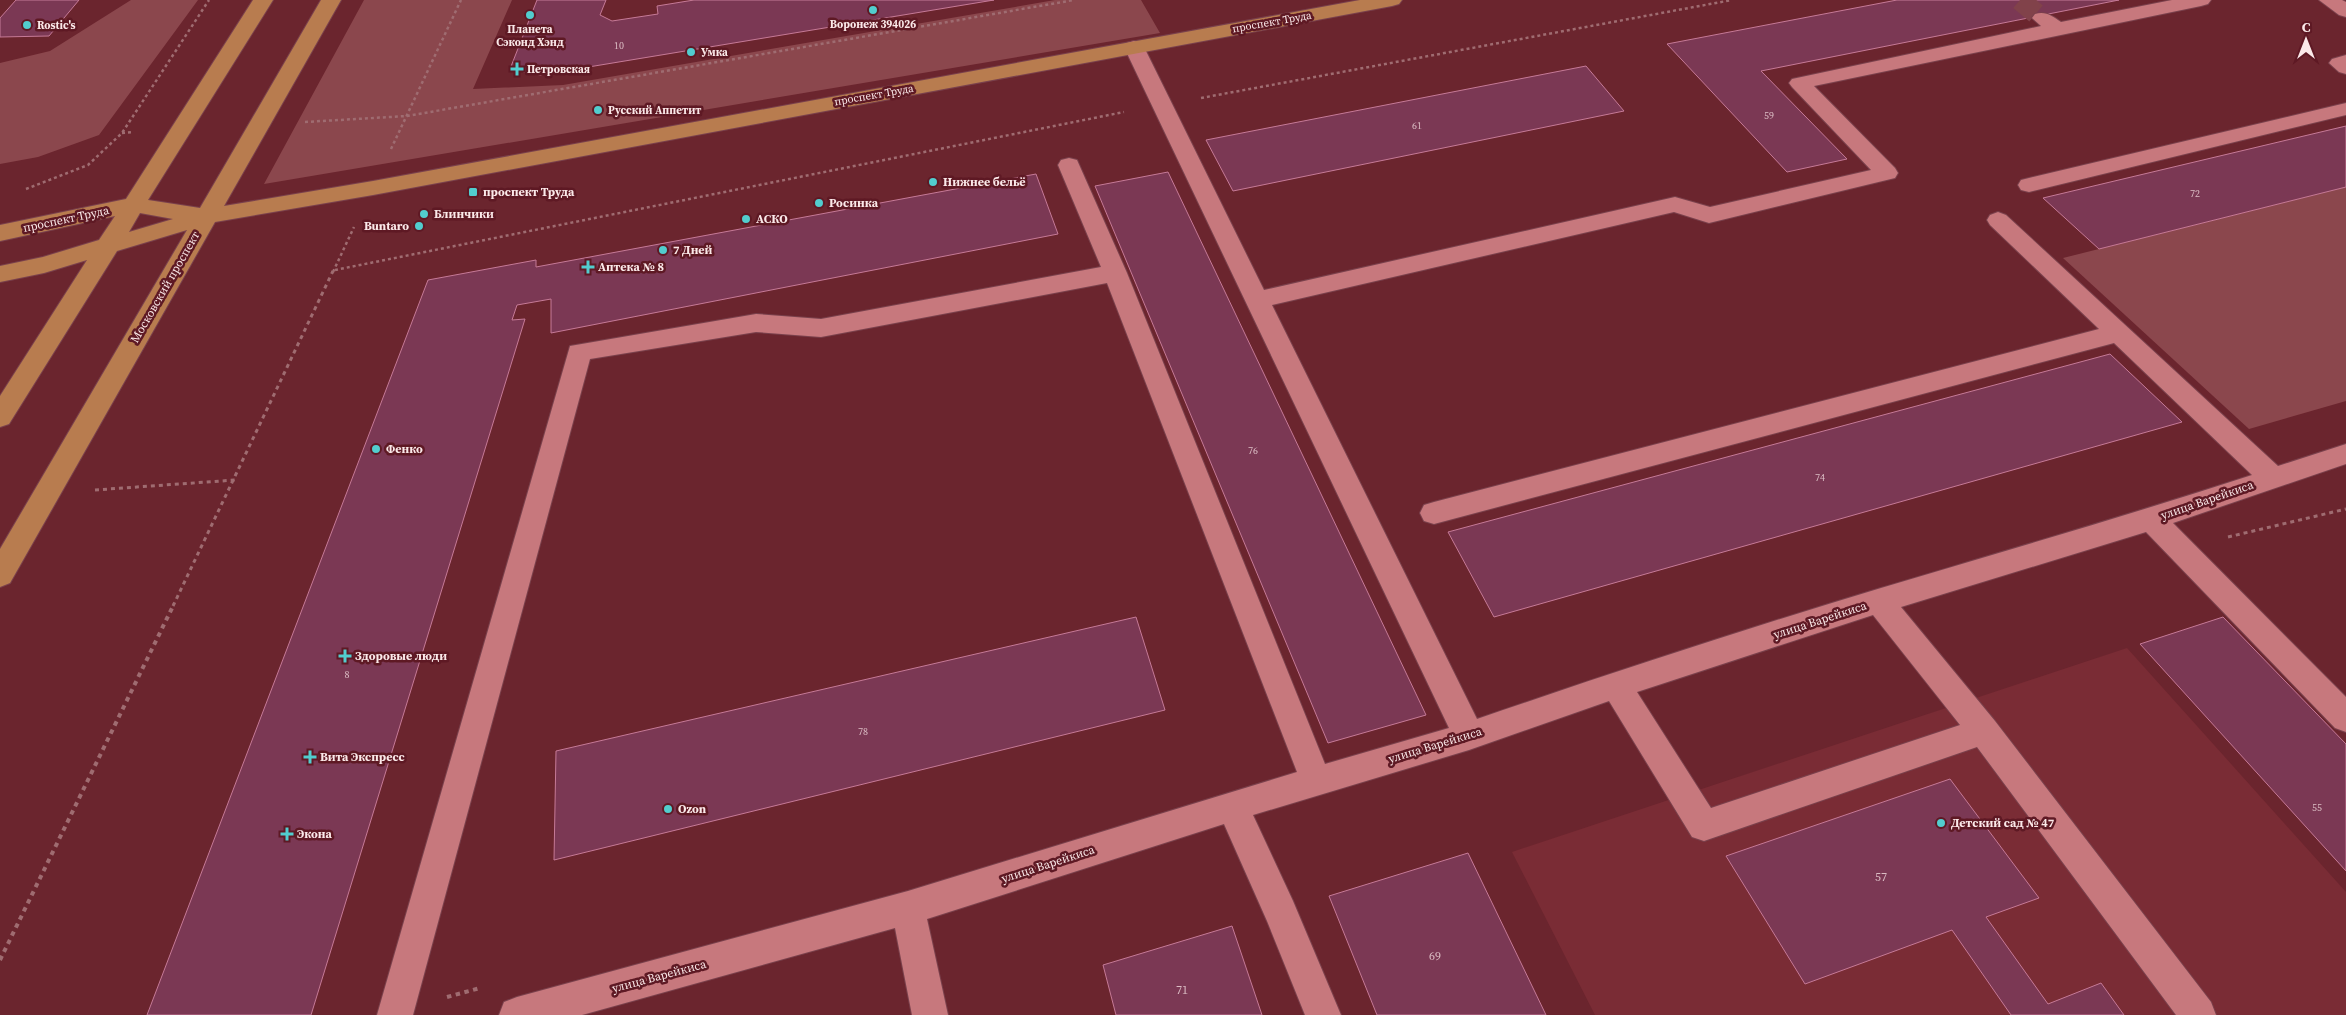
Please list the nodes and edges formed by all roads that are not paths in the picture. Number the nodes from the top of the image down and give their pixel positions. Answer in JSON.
{"nodes":[{"id":1,"x":263,"y":0,"type":"edge"},
{"id":2,"x":331,"y":0,"type":"edge"},
{"id":3,"x":1392,"y":0,"type":"edge"},
{"id":4,"x":2201,"y":0,"type":"edge"},
{"id":5,"x":2329,"y":0,"type":"edge"},
{"id":6,"x":2346,"y":11,"type":"edge"},
{"id":7,"x":2039,"y":16,"type":"tunnel mouth"},
{"id":8,"x":2057,"y":30,"type":"junction"},
{"id":9,"x":1134,"y":47,"type":"junction"},
{"id":10,"x":2346,"y":61,"type":"edge"},
{"id":11,"x":2346,"y":68,"type":"edge"},
{"id":12,"x":2346,"y":109,"type":"edge"},
{"id":13,"x":1069,"y":164,"type":"dead end"},
{"id":14,"x":2029,"y":184,"type":"dead end"},
{"id":15,"x":133,"y":205,"type":"junction"},
{"id":16,"x":207,"y":216,"type":"junction"},
{"id":17,"x":1998,"y":220,"type":"dead end"},
{"id":18,"x":0,"y":233,"type":"edge"},
{"id":19,"x":107,"y":246,"type":"junction"},
{"id":20,"x":1115,"y":273,"type":"junction"},
{"id":21,"x":0,"y":274,"type":"edge"},
{"id":22,"x":1257,"y":300,"type":"junction"},
{"id":23,"x":2119,"y":333,"type":"junction"},
{"id":24,"x":0,"y":417,"type":"edge"},
{"id":25,"x":2341,"y":463,"type":"edge"},
{"id":26,"x":2272,"y":477,"type":"junction"},
{"id":27,"x":1434,"y":513,"type":"dead end"},
{"id":28,"x":2151,"y":519,"type":"junction"},
{"id":29,"x":0,"y":574,"type":"edge"},
{"id":30,"x":1879,"y":601,"type":"junction"},
{"id":31,"x":1616,"y":685,"type":"junction"},
{"id":32,"x":2346,"y":718,"type":"edge"},
{"id":33,"x":1984,"y":731,"type":"junction"},
{"id":34,"x":1469,"y":736,"type":"junction"},
{"id":35,"x":1316,"y":781,"type":"junction"},
{"id":36,"x":1232,"y":806,"type":"junction"},
{"id":37,"x":908,"y":908,"type":"junction"},
{"id":38,"x":395,"y":1015,"type":"edge"},
{"id":39,"x":517,"y":1015,"type":"edge"},
{"id":40,"x":930,"y":1015,"type":"edge"},
{"id":41,"x":1323,"y":1015,"type":"edge"},
{"id":42,"x":2198,"y":1015,"type":"edge"}],
"edges":[{"from":1,"to":15,"type":"main road"},
{"from":2,"to":16,"type":"main road","name":"Московский проспект"},
{"from":3,"to":9,"type":"main road","name":"проспект Труда"},
{"from":4,"to":8,"type":"street"},
{"from":5,"to":6,"type":"street"},
{"from":7,"to":8,"type":"street"},
{"from":8,"to":22,"type":"street"},
{"from":9,"to":16,"type":"main road","name":"проспект Труда"},
{"from":9,"to":22,"type":"street"},
{"from":10,"to":11,"type":"street"},
{"from":12,"to":14,"type":"street"},
{"from":13,"to":20,"type":"street"},
{"from":15,"to":16,"type":"main road"},
{"from":15,"to":18,"type":"main road","name":"проспект Труда"},
{"from":15,"to":19,"type":"main road"},
{"from":16,"to":19,"type":"main road"},
{"from":16,"to":29,"type":"main road","name":"Московский проспект"},
{"from":17,"to":23,"type":"street"},
{"from":19,"to":21,"type":"main road"},
{"from":19,"to":24,"type":"main road"},
{"from":20,"to":35,"type":"street"},
{"from":20,"to":38,"type":"street"},
{"from":22,"to":34,"type":"street"},
{"from":23,"to":26,"type":"street"},
{"from":23,"to":27,"type":"street"},
{"from":25,"to":26,"type":"street","name":"улица Варейкиса"},
{"from":26,"to":28,"type":"street","name":"улица Варейкиса"},
{"from":28,"to":30,"type":"street","name":"улица Варейкиса"},
{"from":28,"to":32,"type":"street"},
{"from":30,"to":31,"type":"street","name":"улица Варейкиса"},
{"from":30,"to":33,"type":"street"},
{"from":31,"to":33,"type":"street"},
{"from":31,"to":34,"type":"street","name":"улица Варейкиса"},
{"from":33,"to":42,"type":"street"},
{"from":34,"to":35,"type":"street","name":"улица Варейкиса"},
{"from":35,"to":36,"type":"street","name":"улица Варейкиса"},
{"from":36,"to":37,"type":"street","name":"улица Варейкиса"},
{"from":36,"to":41,"type":"street"},
{"from":37,"to":39,"type":"street","name":"улица Варейкиса"},
{"from":37,"to":40,"type":"street"}]}
